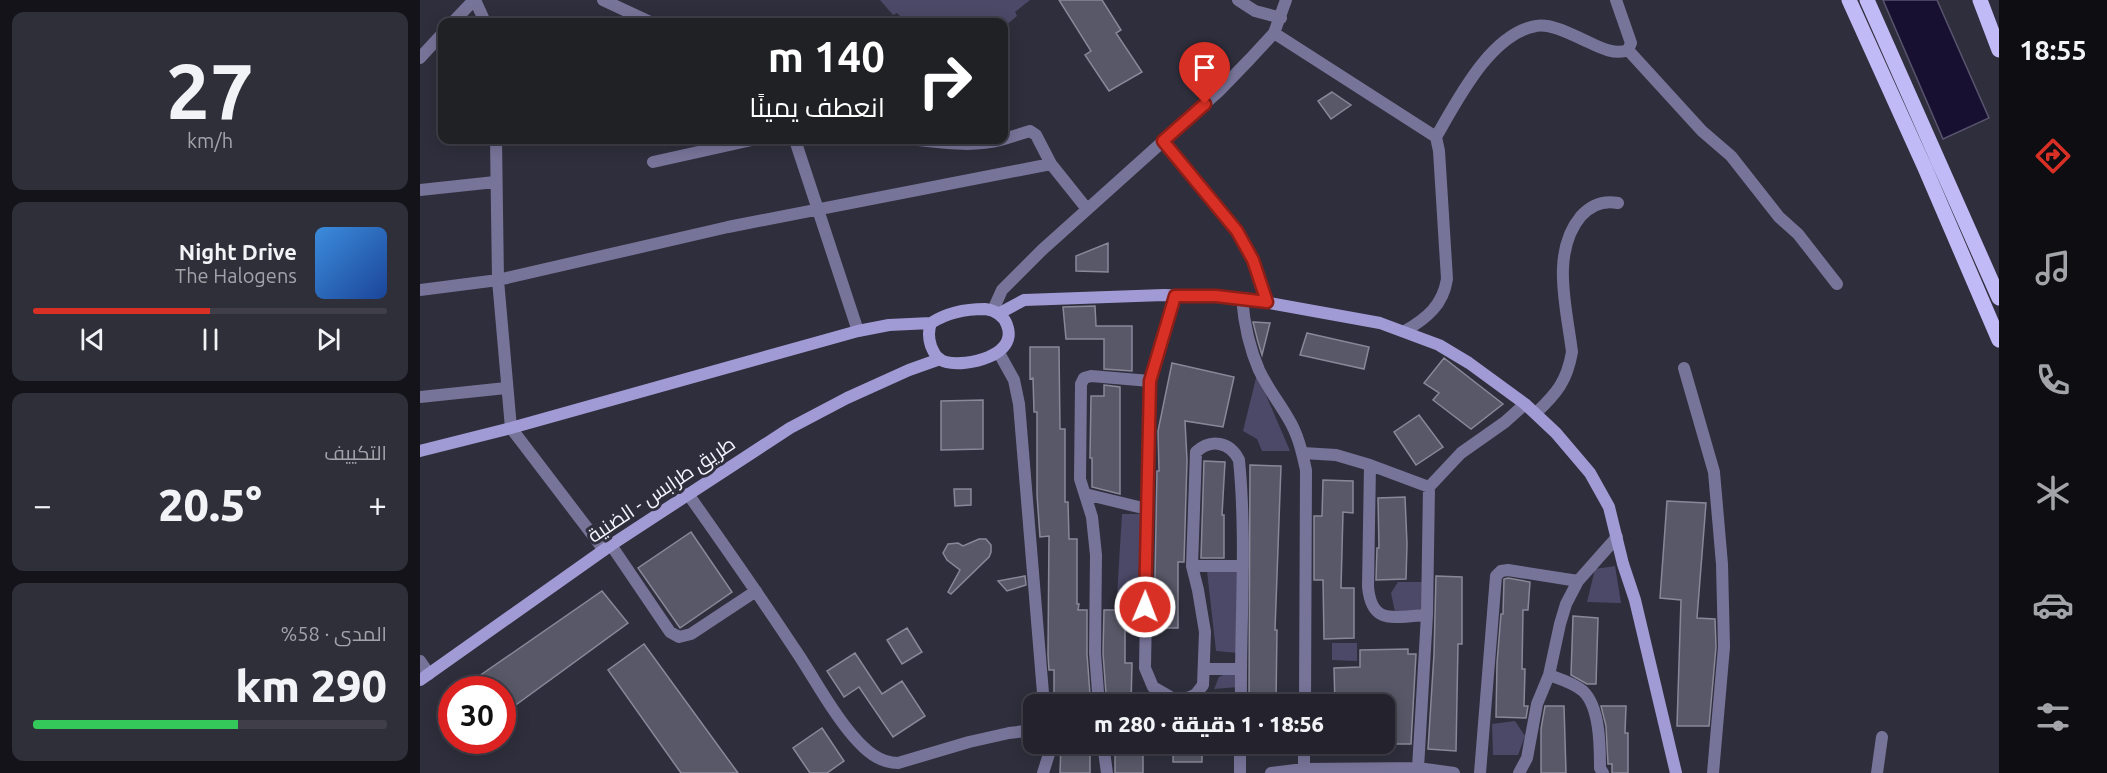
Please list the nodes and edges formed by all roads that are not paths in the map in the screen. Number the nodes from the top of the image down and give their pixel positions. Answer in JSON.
{"nodes":[{"id":1,"x":474,"y":0,"type":"edge"},
{"id":2,"x":603,"y":0,"type":"edge"},
{"id":3,"x":1238,"y":0,"type":"edge"},
{"id":4,"x":1286,"y":0,"type":"edge"},
{"id":5,"x":1616,"y":0,"type":"edge"},
{"id":6,"x":1849,"y":0,"type":"edge"},
{"id":7,"x":1867,"y":0,"type":"edge"},
{"id":8,"x":1980,"y":0,"type":"edge"},
{"id":9,"x":457,"y":18,"type":"edge"},
{"id":10,"x":483,"y":18,"type":"edge"},
{"id":11,"x":641,"y":18,"type":"edge"},
{"id":12,"x":1281,"y":18,"type":"junction"},
{"id":13,"x":1274,"y":33,"type":"junction"},
{"id":14,"x":438,"y":38,"type":"edge"},
{"id":15,"x":1628,"y":50,"type":"junction"},
{"id":16,"x":1999,"y":50,"type":"edge"},
{"id":17,"x":420,"y":58,"type":"edge"},
{"id":18,"x":1008,"y":137,"type":"edge"},
{"id":19,"x":1436,"y":137,"type":"junction"},
{"id":20,"x":1163,"y":141,"type":"junction"},
{"id":21,"x":496,"y":144,"type":"edge"},
{"id":22,"x":734,"y":144,"type":"edge"},
{"id":23,"x":796,"y":144,"type":"edge"},
{"id":24,"x":654,"y":162,"type":"dead end"},
{"id":25,"x":1051,"y":164,"type":"junction"},
{"id":26,"x":495,"y":182,"type":"junction"},
{"id":27,"x":420,"y":190,"type":"edge"},
{"id":28,"x":1618,"y":202,"type":"dead end"},
{"id":29,"x":818,"y":209,"type":"junction"},
{"id":30,"x":1087,"y":209,"type":"junction"},
{"id":31,"x":498,"y":280,"type":"junction"},
{"id":32,"x":1837,"y":284,"type":"dead end"},
{"id":33,"x":420,"y":290,"type":"edge"},
{"id":34,"x":1175,"y":296,"type":"junction"},
{"id":35,"x":1242,"y":298,"type":"junction"},
{"id":36,"x":1999,"y":298,"type":"edge"},
{"id":37,"x":1267,"y":302,"type":"junction"},
{"id":38,"x":996,"y":312,"type":"junction"},
{"id":39,"x":931,"y":323,"type":"junction"},
{"id":40,"x":858,"y":331,"type":"junction"},
{"id":41,"x":1405,"y":331,"type":"junction"},
{"id":42,"x":1999,"y":340,"type":"edge"},
{"id":43,"x":999,"y":352,"type":"junction"},
{"id":44,"x":939,"y":359,"type":"junction"},
{"id":45,"x":1684,"y":368,"type":"dead end"},
{"id":46,"x":1150,"y":381,"type":"junction"},
{"id":47,"x":506,"y":388,"type":"junction"},
{"id":48,"x":420,"y":397,"type":"edge"},
{"id":49,"x":1525,"y":404,"type":"junction"},
{"id":50,"x":1536,"y":413,"type":"junction"},
{"id":51,"x":511,"y":428,"type":"junction"},
{"id":52,"x":420,"y":450,"type":"edge"},
{"id":53,"x":1303,"y":453,"type":"junction"},
{"id":54,"x":1370,"y":465,"type":"junction"},
{"id":55,"x":1429,"y":487,"type":"junction"},
{"id":56,"x":688,"y":494,"type":"junction"},
{"id":57,"x":1085,"y":495,"type":"junction"},
{"id":58,"x":1147,"y":509,"type":"junction"},
{"id":59,"x":1617,"y":537,"type":"junction"},
{"id":60,"x":607,"y":548,"type":"junction"},
{"id":61,"x":1192,"y":566,"type":"junction"},
{"id":62,"x":1243,"y":566,"type":"junction"},
{"id":63,"x":1578,"y":581,"type":"junction"},
{"id":64,"x":756,"y":591,"type":"junction"},
{"id":65,"x":1427,"y":615,"type":"junction"},
{"id":66,"x":420,"y":661,"type":"edge"},
{"id":67,"x":1204,"y":669,"type":"junction"},
{"id":68,"x":1239,"y":669,"type":"junction"},
{"id":69,"x":1549,"y":675,"type":"junction"},
{"id":70,"x":425,"y":677,"type":"edge"},
{"id":71,"x":1043,"y":694,"type":"edge"},
{"id":72,"x":1098,"y":694,"type":"edge"},
{"id":73,"x":1240,"y":694,"type":"edge"},
{"id":74,"x":1305,"y":694,"type":"edge"},
{"id":75,"x":1023,"y":731,"type":"edge"},
{"id":76,"x":1882,"y":736,"type":"dead end"},
{"id":77,"x":1048,"y":754,"type":"edge"},
{"id":78,"x":1104,"y":754,"type":"edge"},
{"id":79,"x":1240,"y":754,"type":"edge"},
{"id":80,"x":1305,"y":754,"type":"edge"},
{"id":81,"x":1418,"y":768,"type":"junction"},
{"id":82,"x":1304,"y":769,"type":"junction"},
{"id":83,"x":1043,"y":773,"type":"edge"},
{"id":84,"x":1107,"y":773,"type":"edge"},
{"id":85,"x":1240,"y":773,"type":"edge"},
{"id":86,"x":1271,"y":773,"type":"edge"},
{"id":87,"x":1454,"y":773,"type":"edge"},
{"id":88,"x":1479,"y":773,"type":"edge"},
{"id":89,"x":1520,"y":773,"type":"edge"},
{"id":90,"x":1603,"y":773,"type":"edge"},
{"id":91,"x":1676,"y":773,"type":"edge"},
{"id":92,"x":1713,"y":773,"type":"edge"},
{"id":93,"x":1877,"y":773,"type":"edge"}],
"edges":[{"from":1,"to":9,"type":"street"},
{"from":1,"to":10,"type":"street"},
{"from":2,"to":11,"type":"street"},
{"from":3,"to":12,"type":"street"},
{"from":4,"to":12,"type":"street"},
{"from":5,"to":15,"type":"street"},
{"from":6,"to":42,"type":"main road"},
{"from":7,"to":36,"type":"main road"},
{"from":8,"to":16,"type":"main road"},
{"from":12,"to":13,"type":"street"},
{"from":13,"to":19,"type":"street"},
{"from":13,"to":20,"type":"street"},
{"from":14,"to":17,"type":"street"},
{"from":15,"to":19,"type":"street"},
{"from":15,"to":32,"type":"street"},
{"from":18,"to":25,"type":"street"},
{"from":19,"to":41,"type":"street"},
{"from":20,"to":30,"type":"street"},
{"from":20,"to":37,"type":"street"},
{"from":21,"to":26,"type":"street"},
{"from":22,"to":24,"type":"street"},
{"from":23,"to":29,"type":"street"},
{"from":25,"to":29,"type":"street"},
{"from":25,"to":30,"type":"street"},
{"from":26,"to":27,"type":"street"},
{"from":26,"to":31,"type":"street"},
{"from":28,"to":50,"type":"street"},
{"from":29,"to":31,"type":"street"},
{"from":29,"to":40,"type":"street"},
{"from":30,"to":38,"type":"street"},
{"from":31,"to":33,"type":"street"},
{"from":31,"to":47,"type":"street"},
{"from":34,"to":35,"type":"main road"},
{"from":34,"to":38,"type":"main road"},
{"from":34,"to":46,"type":"street"},
{"from":35,"to":37,"type":"main road"},
{"from":35,"to":53,"type":"street"},
{"from":37,"to":41,"type":"main road"},
{"from":38,"to":39,"type":"main road"},
{"from":38,"to":43,"type":"main road"},
{"from":39,"to":40,"type":"main road"},
{"from":39,"to":44,"type":"main road"},
{"from":40,"to":51,"type":"main road"},
{"from":41,"to":49,"type":"main road"},
{"from":43,"to":44,"type":"main road"},
{"from":43,"to":71,"type":"street"},
{"from":44,"to":56,"type":"main road","name":"طريق طرابس - الضنية"},
{"from":45,"to":92,"type":"street"},
{"from":46,"to":57,"type":"street"},
{"from":46,"to":58,"type":"street"},
{"from":47,"to":48,"type":"street"},
{"from":47,"to":51,"type":"street"},
{"from":49,"to":50,"type":"main road"},
{"from":49,"to":55,"type":"street"},
{"from":50,"to":59,"type":"main road"},
{"from":51,"to":52,"type":"main road"},
{"from":51,"to":60,"type":"street"},
{"from":53,"to":54,"type":"street"},
{"from":53,"to":74,"type":"street"},
{"from":54,"to":55,"type":"street"},
{"from":54,"to":65,"type":"street"},
{"from":55,"to":65,"type":"street"},
{"from":56,"to":60,"type":"main road","name":"طريق طرابس - الضنية"},
{"from":56,"to":64,"type":"street"},
{"from":57,"to":58,"type":"street"},
{"from":57,"to":72,"type":"street"},
{"from":58,"to":67,"type":"street"},
{"from":59,"to":63,"type":"street"},
{"from":59,"to":91,"type":"main road"},
{"from":60,"to":64,"type":"street"},
{"from":60,"to":70,"type":"main road","name":"طريق طرابس - الضنية"},
{"from":61,"to":62,"type":"street"},
{"from":61,"to":62,"type":"street"},
{"from":61,"to":67,"type":"street"},
{"from":62,"to":68,"type":"street"},
{"from":63,"to":69,"type":"street"},
{"from":63,"to":88,"type":"street"},
{"from":64,"to":75,"type":"street"},
{"from":65,"to":81,"type":"street"},
{"from":66,"to":70,"type":"street"},
{"from":67,"to":68,"type":"street"},
{"from":68,"to":73,"type":"street"},
{"from":69,"to":89,"type":"street"},
{"from":69,"to":90,"type":"street"},
{"from":76,"to":93,"type":"street"},
{"from":77,"to":83,"type":"street"},
{"from":78,"to":84,"type":"street"},
{"from":79,"to":85,"type":"street"},
{"from":80,"to":82,"type":"street"},
{"from":81,"to":82,"type":"street"},
{"from":81,"to":87,"type":"street"},
{"from":82,"to":86,"type":"street"}]}
